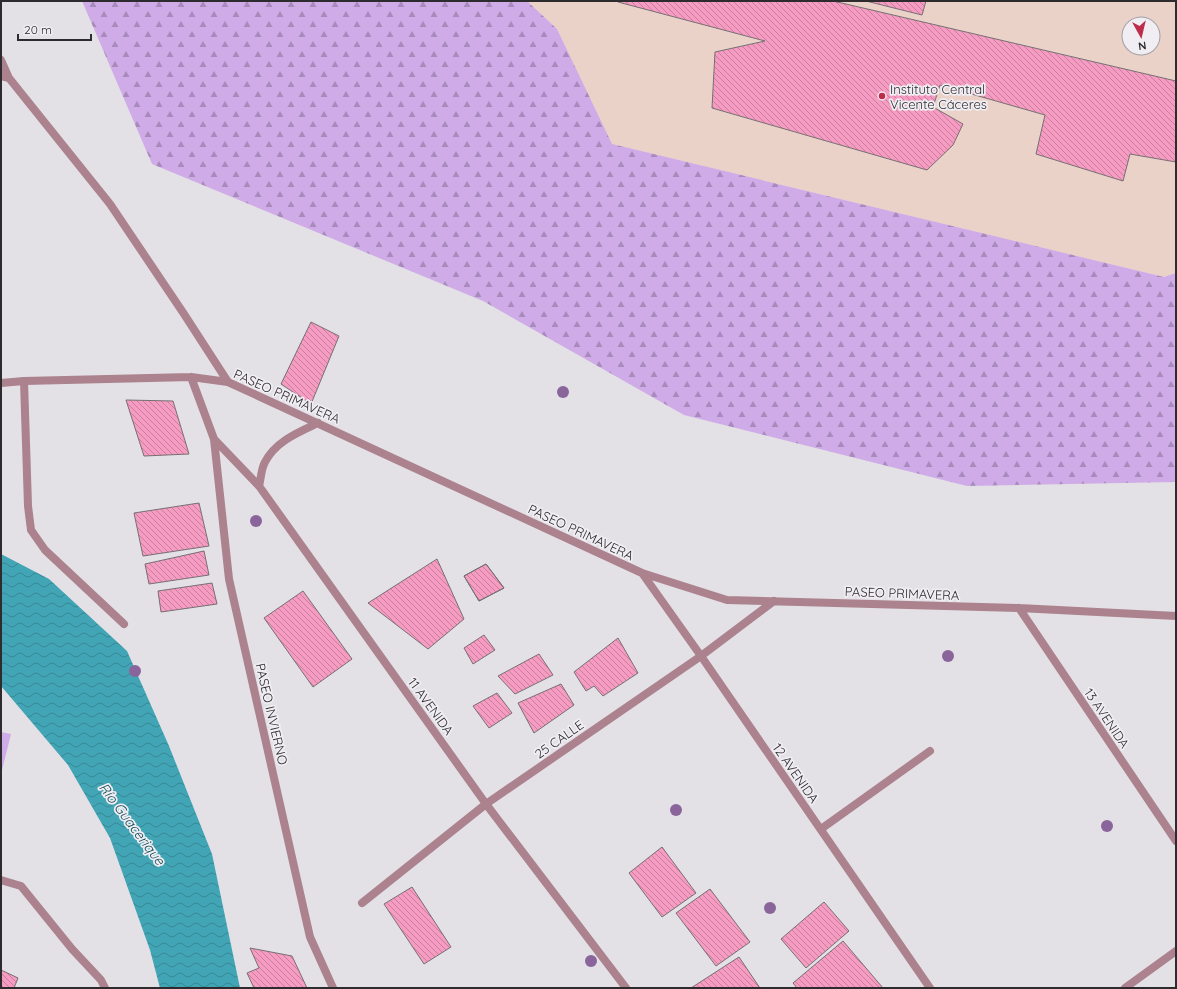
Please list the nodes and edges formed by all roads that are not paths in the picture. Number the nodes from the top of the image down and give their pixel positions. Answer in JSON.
{"nodes":[{"id":1,"x":1,"y":60,"type":"edge"},
{"id":2,"x":5,"y":77,"type":"edge"},
{"id":3,"x":191,"y":377,"type":"junction"},
{"id":4,"x":24,"y":382,"type":"junction"},
{"id":5,"x":228,"y":382,"type":"junction"},
{"id":6,"x":1,"y":383,"type":"edge"},
{"id":7,"x":318,"y":423,"type":"junction"},
{"id":8,"x":214,"y":439,"type":"junction"},
{"id":9,"x":259,"y":486,"type":"junction"},
{"id":10,"x":642,"y":573,"type":"junction"},
{"id":11,"x":774,"y":601,"type":"junction"},
{"id":12,"x":1019,"y":608,"type":"junction"},
{"id":13,"x":1176,"y":616,"type":"edge"},
{"id":14,"x":124,"y":624,"type":"dead end"},
{"id":15,"x":701,"y":656,"type":"junction"},
{"id":16,"x":930,"y":751,"type":"dead end"},
{"id":17,"x":486,"y":804,"type":"junction"},
{"id":18,"x":820,"y":829,"type":"junction"},
{"id":19,"x":1176,"y":841,"type":"edge"},
{"id":20,"x":1,"y":880,"type":"edge"},
{"id":21,"x":362,"y":903,"type":"dead end"},
{"id":22,"x":1176,"y":952,"type":"edge"},
{"id":23,"x":105,"y":988,"type":"edge"},
{"id":24,"x":333,"y":988,"type":"edge"},
{"id":25,"x":626,"y":988,"type":"edge"},
{"id":26,"x":930,"y":988,"type":"edge"},
{"id":27,"x":1125,"y":988,"type":"edge"}],
"edges":[{"from":1,"to":2,"type":"street"},
{"from":2,"to":5,"type":"street"},
{"from":3,"to":4,"type":"street","name":"PASEO PRIMAVERA"},
{"from":3,"to":5,"type":"street","name":"PASEO PRIMAVERA"},
{"from":3,"to":8,"type":"street"},
{"from":4,"to":6,"type":"street","name":"PASEO PRIMAVERA"},
{"from":4,"to":14,"type":"street"},
{"from":5,"to":7,"type":"street","name":"PASEO PRIMAVERA"},
{"from":7,"to":9,"type":"street"},
{"from":7,"to":10,"type":"street","name":"PASEO PRIMAVERA"},
{"from":8,"to":9,"type":"street","name":"11 AVENIDA"},
{"from":8,"to":24,"type":"street","name":"PASEO INVIERNO"},
{"from":9,"to":17,"type":"street","name":"11 AVENIDA"},
{"from":10,"to":11,"type":"street","name":"PASEO PRIMAVERA"},
{"from":10,"to":15,"type":"street","name":"12 AVENIDA"},
{"from":11,"to":12,"type":"street","name":"PASEO PRIMAVERA"},
{"from":11,"to":15,"type":"street","name":"25 CALLE"},
{"from":12,"to":13,"type":"street","name":"PASEO PRIMAVERA"},
{"from":12,"to":19,"type":"street","name":"13 AVENIDA"},
{"from":15,"to":17,"type":"street","name":"25 CALLE"},
{"from":15,"to":18,"type":"street","name":"12 AVENIDA"},
{"from":16,"to":18,"type":"street"},
{"from":17,"to":21,"type":"street","name":"25 CALLE"},
{"from":17,"to":25,"type":"street","name":"11 AVENIDA"},
{"from":18,"to":26,"type":"street","name":"12 AVENIDA"},
{"from":20,"to":23,"type":"street"},
{"from":22,"to":27,"type":"street"}]}
